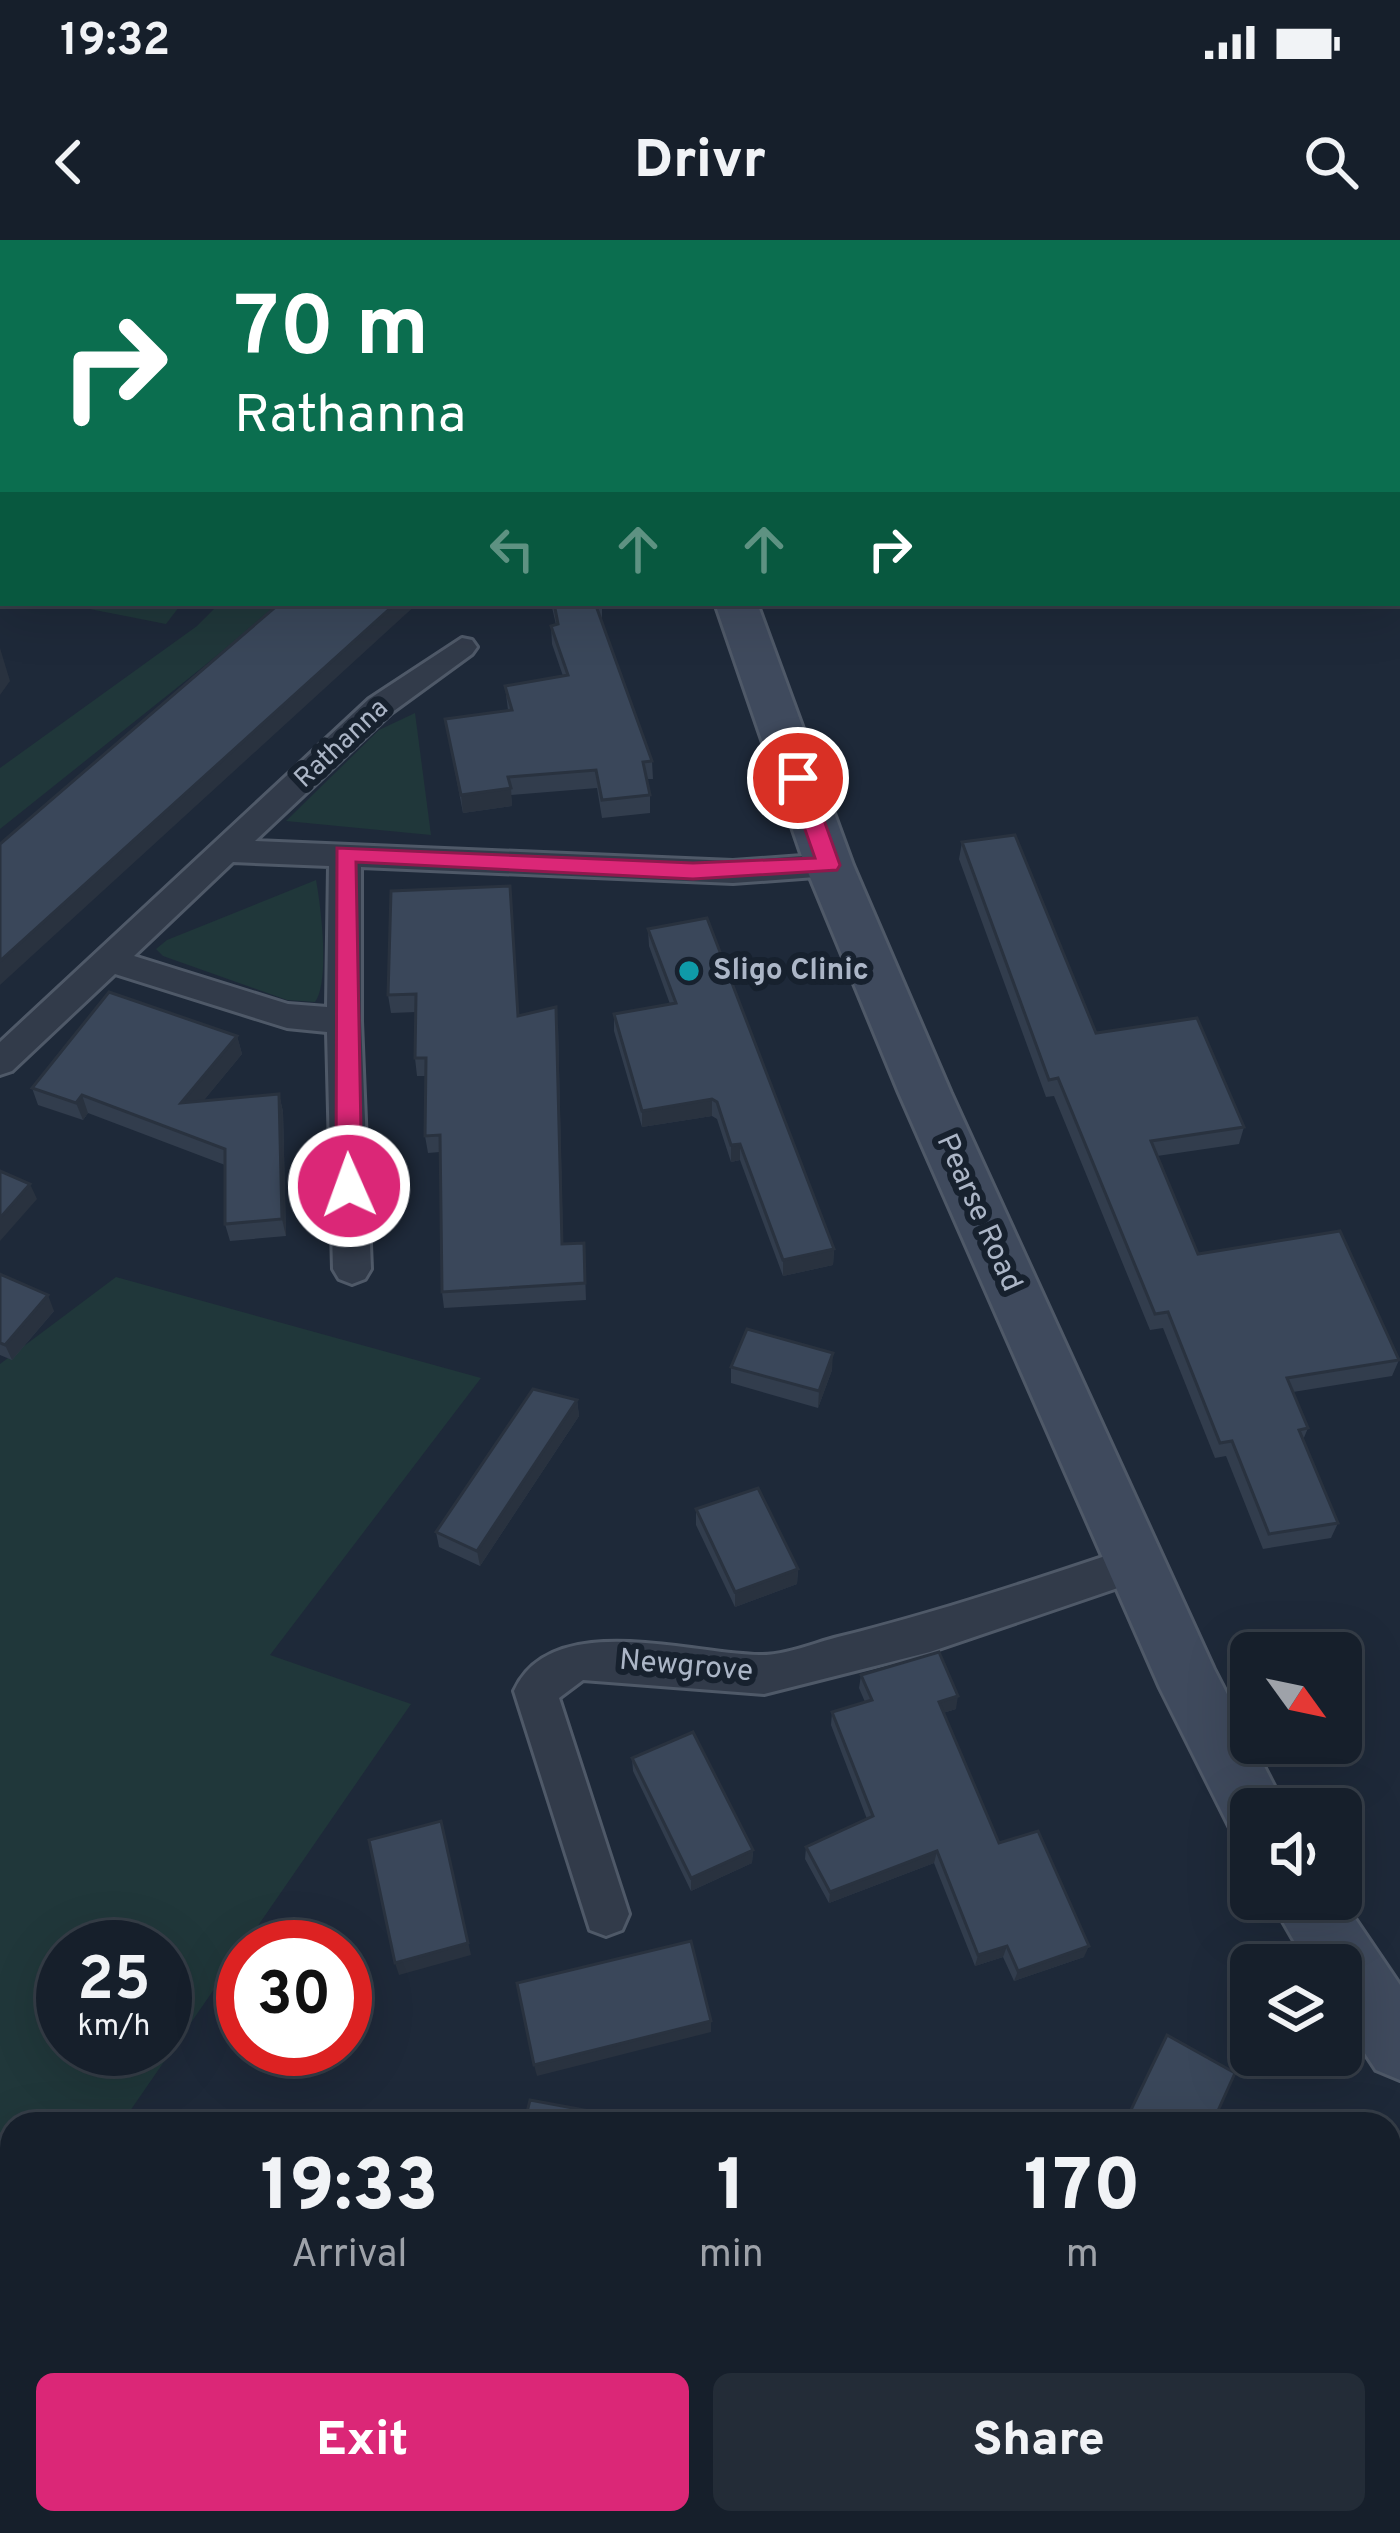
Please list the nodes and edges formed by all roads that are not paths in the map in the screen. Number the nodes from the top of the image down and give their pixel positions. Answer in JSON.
{"nodes":[{"id":1,"x":737,"y":606,"type":"edge"},
{"id":2,"x":462,"y":647,"type":"dead end"},
{"id":3,"x":231,"y":851,"type":"junction"},
{"id":4,"x":345,"y":854,"type":"junction"},
{"id":5,"x":829,"y":865,"type":"junction"},
{"id":6,"x":109,"y":960,"type":"junction"},
{"id":7,"x":344,"y":1021,"type":"junction"},
{"id":8,"x":0,"y":1062,"type":"edge"},
{"id":9,"x":352,"y":1269,"type":"dead end"},
{"id":10,"x":1135,"y":1564,"type":"junction"},
{"id":11,"x":1243,"y":1788,"type":"edge"},
{"id":12,"x":606,"y":1914,"type":"dead end"},
{"id":13,"x":1317,"y":1920,"type":"edge"},
{"id":14,"x":1400,"y":2046,"type":"edge"}],
"edges":[{"from":1,"to":5,"type":"main road","name":"Pearse Road"},
{"from":2,"to":3,"type":"street","name":"Rathanna"},
{"from":3,"to":4,"type":"street"},
{"from":3,"to":6,"type":"street","name":"Rathanna"},
{"from":4,"to":5,"type":"street"},
{"from":4,"to":7,"type":"street"},
{"from":5,"to":10,"type":"main road","name":"Pearse Road"},
{"from":6,"to":7,"type":"street"},
{"from":6,"to":8,"type":"street","name":"Rathanna"},
{"from":7,"to":9,"type":"street"},
{"from":10,"to":11,"type":"main road","name":"Pearse Road"},
{"from":10,"to":12,"type":"street","name":"Newgrove"},
{"from":13,"to":14,"type":"main road"}]}
